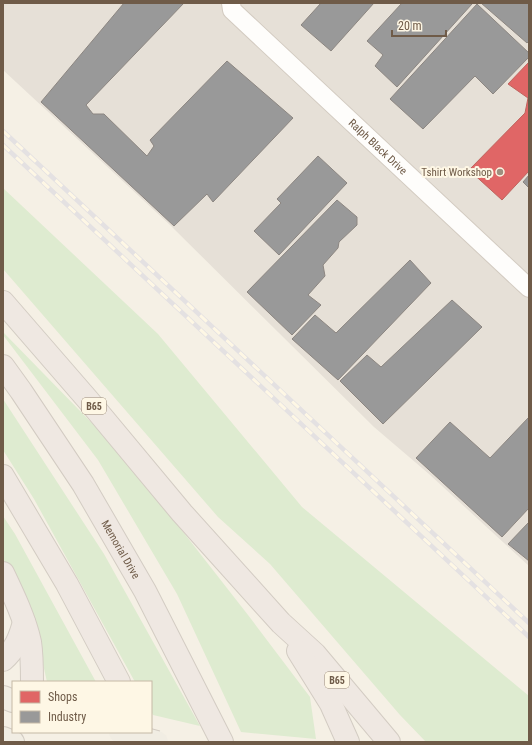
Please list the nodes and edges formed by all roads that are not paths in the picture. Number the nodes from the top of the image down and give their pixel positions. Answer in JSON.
{"nodes":[{"id":1,"x":231,"y":3,"type":"edge"},
{"id":2,"x":529,"y":288,"type":"edge"},
{"id":3,"x":3,"y":302,"type":"edge"},
{"id":4,"x":3,"y":366,"type":"edge"},
{"id":5,"x":3,"y":476,"type":"edge"},
{"id":6,"x":3,"y":573,"type":"edge"},
{"id":7,"x":24,"y":622,"type":"junction"},
{"id":8,"x":281,"y":623,"type":"junction"},
{"id":9,"x":3,"y":660,"type":"edge"},
{"id":10,"x":32,"y":681,"type":"edge"},
{"id":11,"x":118,"y":681,"type":"edge"},
{"id":12,"x":124,"y":733,"type":"edge"},
{"id":13,"x":146,"y":733,"type":"edge"},
{"id":14,"x":3,"y":738,"type":"edge"},
{"id":15,"x":13,"y":742,"type":"edge"},
{"id":16,"x":150,"y":742,"type":"edge"},
{"id":17,"x":157,"y":742,"type":"edge"},
{"id":18,"x":222,"y":742,"type":"edge"},
{"id":19,"x":348,"y":742,"type":"edge"},
{"id":20,"x":388,"y":742,"type":"edge"}],
"edges":[{"from":1,"to":2,"type":"street","name":"Ralph Black Drive"},
{"from":3,"to":8,"type":"highway","number":"B65"},
{"from":4,"to":18,"type":"highway","name":"Memorial Drive"},
{"from":5,"to":11,"type":"highway"},
{"from":6,"to":7,"type":"highway"},
{"from":7,"to":9,"type":"highway"},
{"from":7,"to":10,"type":"highway"},
{"from":8,"to":19,"type":"highway","number":"B65"},
{"from":8,"to":20,"type":"highway","number":"B65"},
{"from":12,"to":17,"type":"main road","bridge":true},
{"from":13,"to":16,"type":"highway"},
{"from":14,"to":15,"type":"main road"}]}
